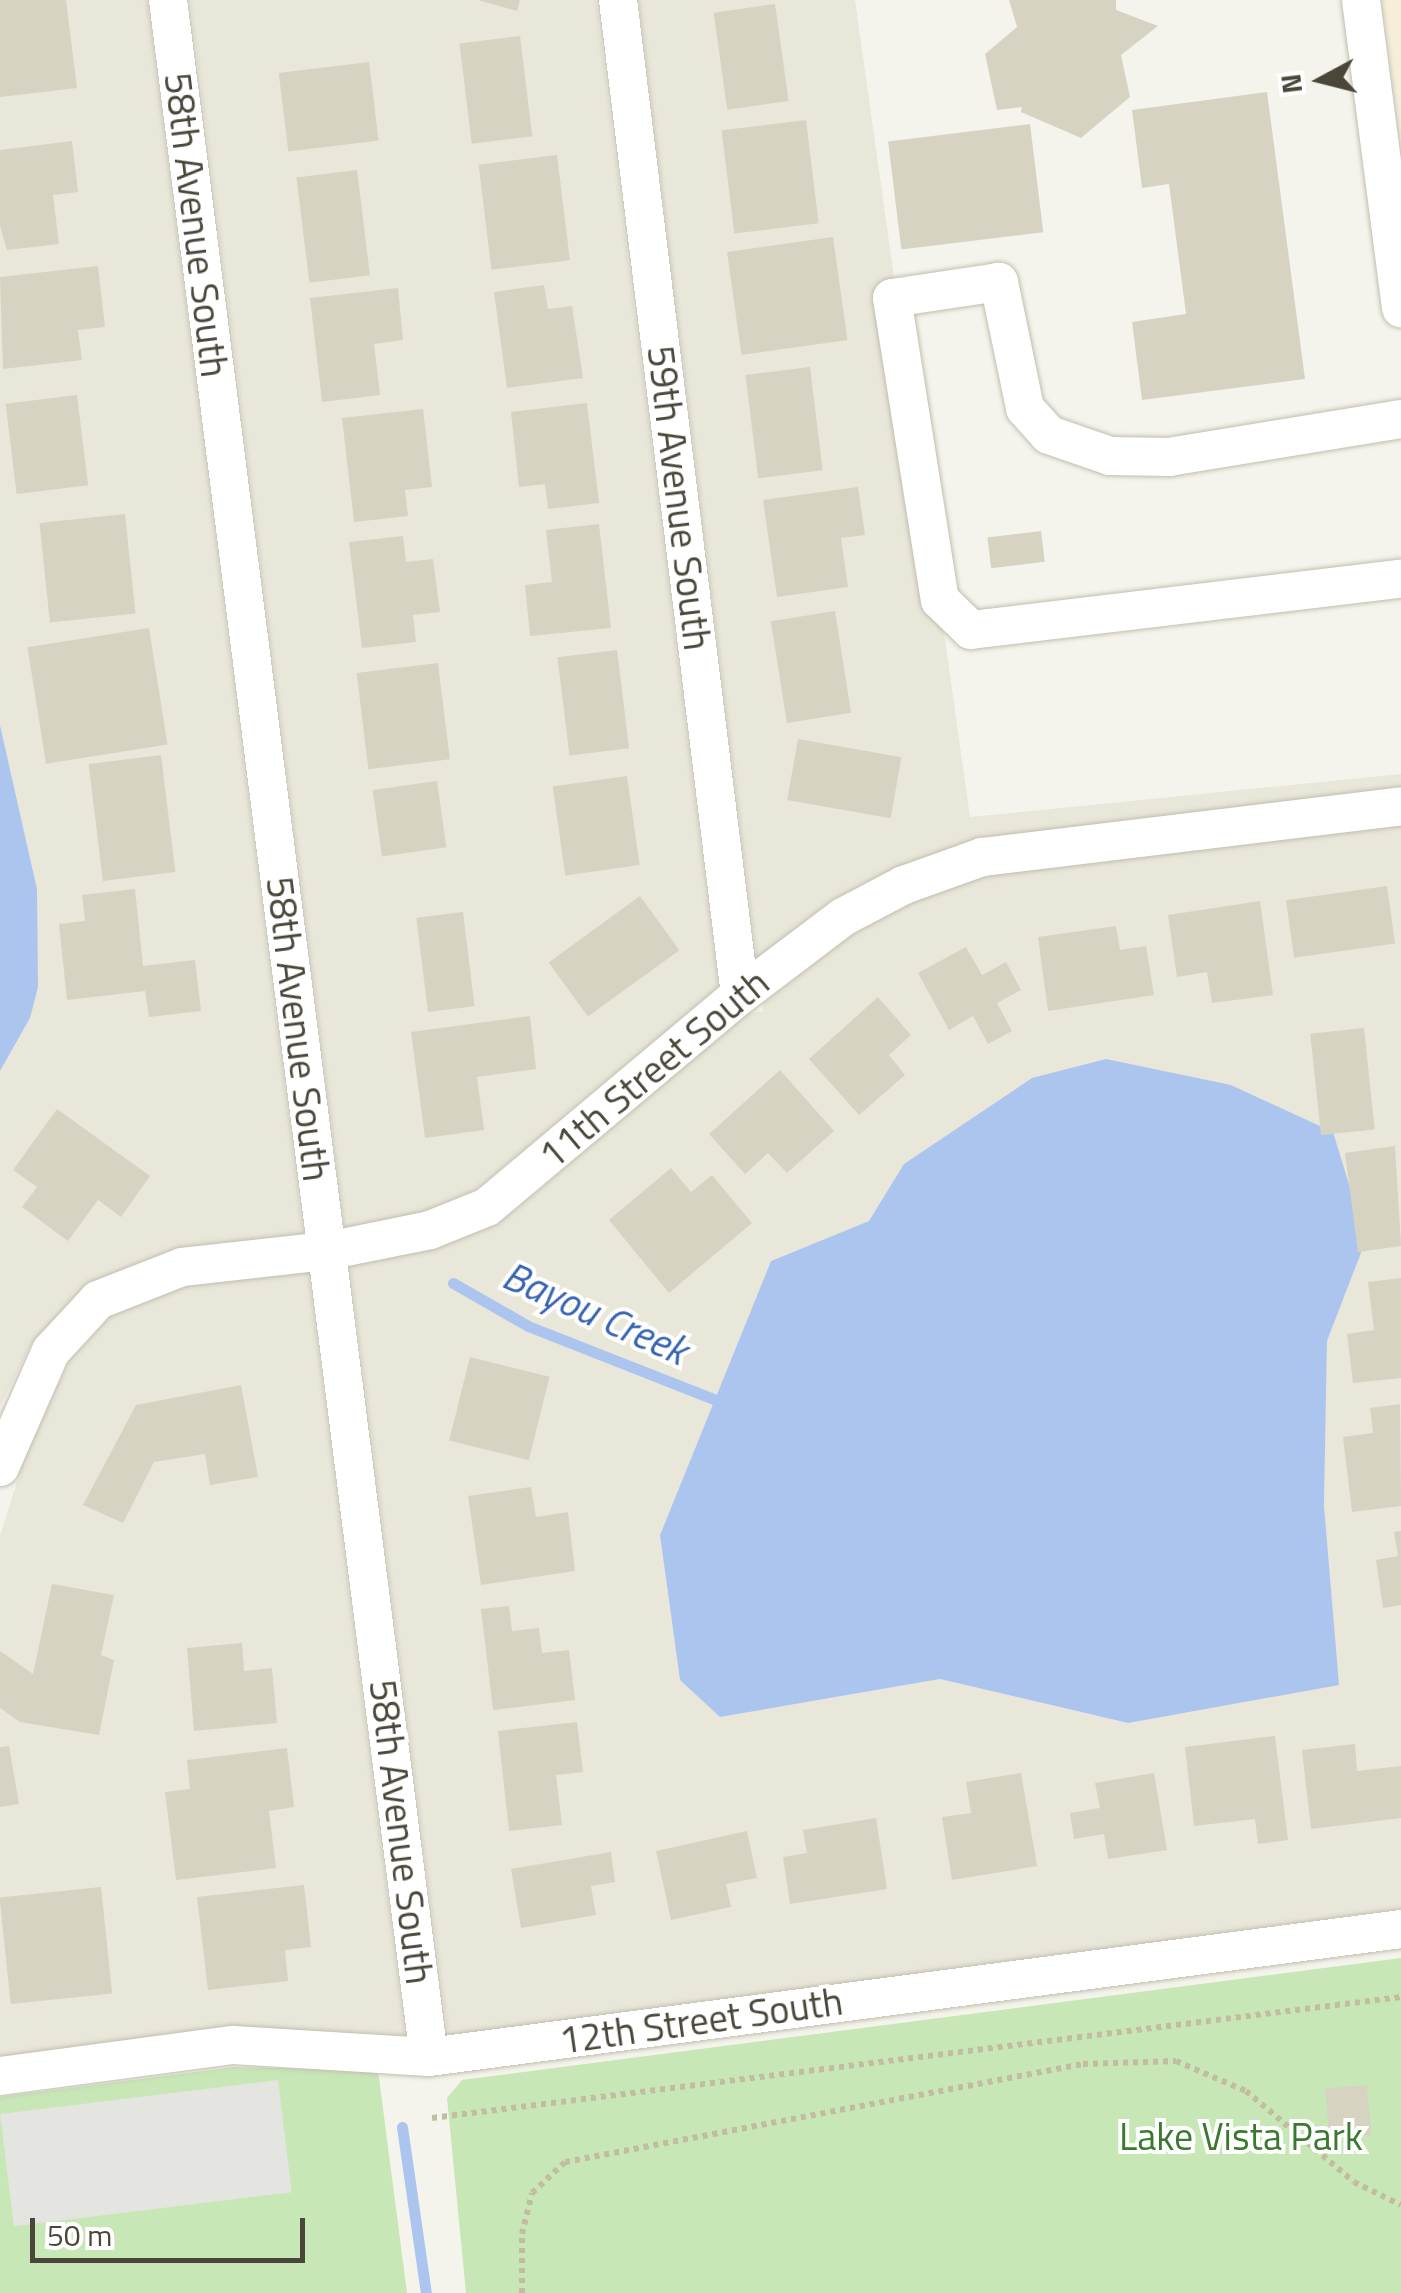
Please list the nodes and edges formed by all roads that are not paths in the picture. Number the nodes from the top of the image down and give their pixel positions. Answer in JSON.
{"nodes":[{"id":1,"x":168,"y":0,"type":"edge"},
{"id":2,"x":618,"y":0,"type":"edge"},
{"id":3,"x":1361,"y":0,"type":"edge"},
{"id":4,"x":1397,"y":242,"type":"edge"},
{"id":5,"x":1401,"y":308,"type":"edge"},
{"id":6,"x":1401,"y":419,"type":"edge"},
{"id":7,"x":1401,"y":579,"type":"edge"},
{"id":8,"x":1401,"y":806,"type":"edge"},
{"id":9,"x":740,"y":995,"type":"junction"},
{"id":10,"x":327,"y":1251,"type":"junction"},
{"id":11,"x":0,"y":1467,"type":"edge"},
{"id":12,"x":1401,"y":1928,"type":"edge"},
{"id":13,"x":429,"y":2057,"type":"junction"},
{"id":14,"x":0,"y":2076,"type":"edge"}],
"edges":[{"from":1,"to":10,"type":"street","name":"58th Avenue South"},
{"from":2,"to":9,"type":"street","name":"59th Avenue South"},
{"from":3,"to":4,"type":"street"},
{"from":4,"to":5,"type":"street"},
{"from":6,"to":7,"type":"street"},
{"from":8,"to":9,"type":"street","name":"11th Street South"},
{"from":9,"to":10,"type":"street","name":"11th Street South"},
{"from":10,"to":11,"type":"street","name":"11th Street South"},
{"from":10,"to":13,"type":"street","name":"58th Avenue South"},
{"from":12,"to":13,"type":"street","name":"12th Street South"},
{"from":13,"to":14,"type":"street","name":"12th Street South"}]}
